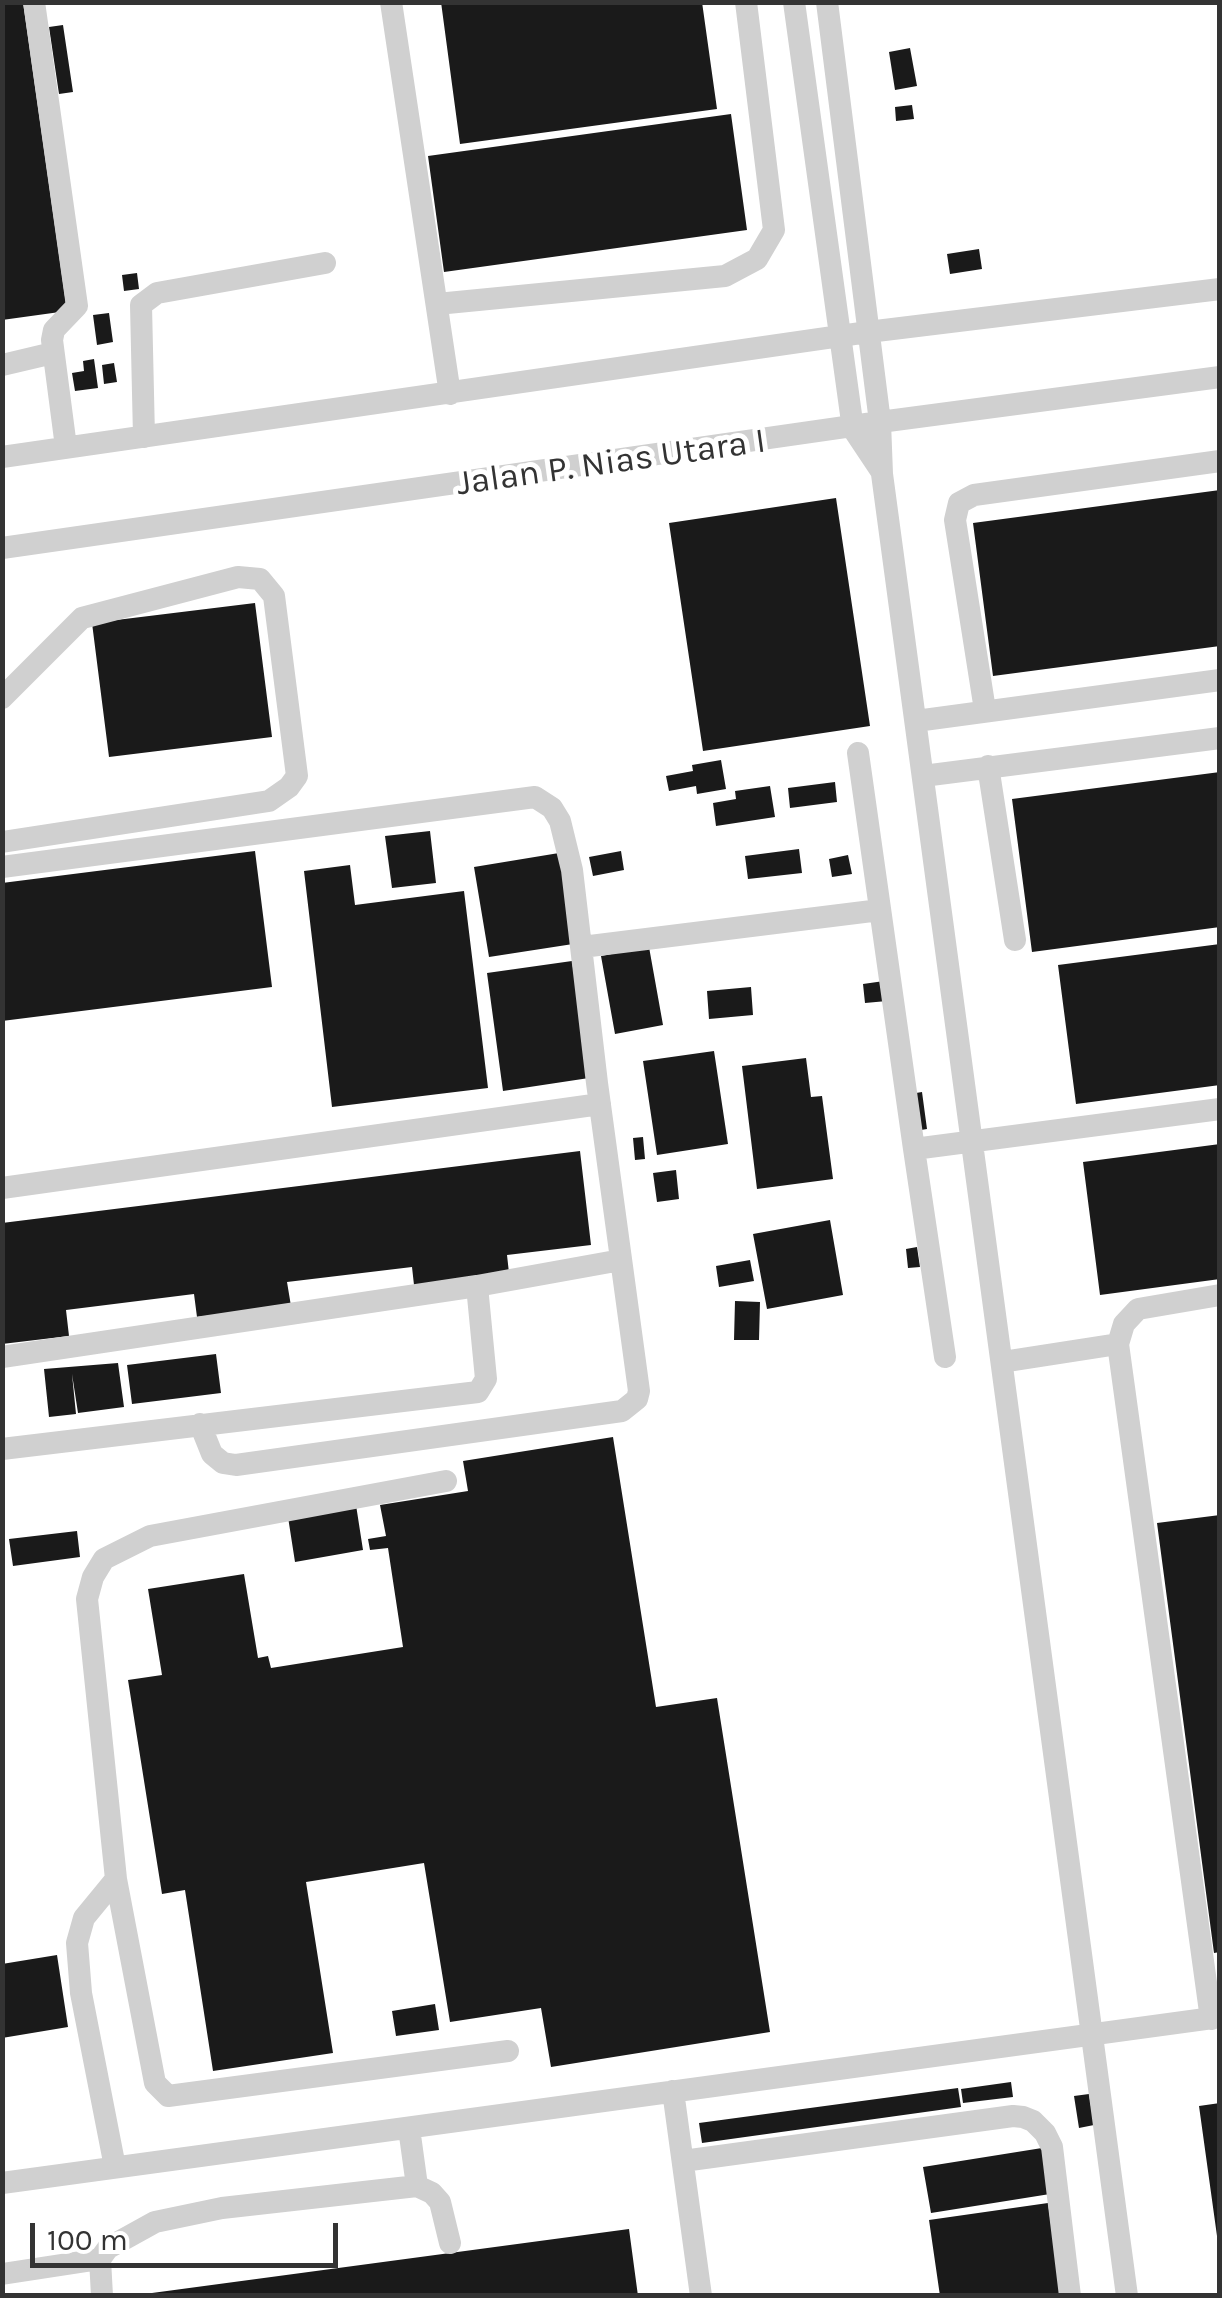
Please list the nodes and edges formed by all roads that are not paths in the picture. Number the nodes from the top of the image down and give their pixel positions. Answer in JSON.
{"nodes":[{"id":1,"x":34,"y":2,"type":"edge"},
{"id":2,"x":392,"y":2,"type":"edge"},
{"id":3,"x":746,"y":2,"type":"edge"},
{"id":4,"x":794,"y":2,"type":"edge"},
{"id":5,"x":827,"y":2,"type":"edge"},
{"id":6,"x":325,"y":263,"type":"dead end"},
{"id":7,"x":1220,"y":289,"type":"edge"},
{"id":8,"x":437,"y":304,"type":"junction"},
{"id":9,"x":868,"y":332,"type":"junction"},
{"id":10,"x":840,"y":337,"type":"junction"},
{"id":11,"x":53,"y":353,"type":"junction"},
{"id":12,"x":2,"y":364,"type":"edge"},
{"id":13,"x":1220,"y":377,"type":"edge"},
{"id":14,"x":450,"y":394,"type":"junction"},
{"id":15,"x":880,"y":422,"type":"junction"},
{"id":16,"x":852,"y":428,"type":"junction"},
{"id":17,"x":144,"y":437,"type":"junction"},
{"id":18,"x":66,"y":447,"type":"junction"},
{"id":19,"x":2,"y":456,"type":"edge"},
{"id":20,"x":1220,"y":461,"type":"edge"},
{"id":21,"x":882,"y":474,"type":"junction"},
{"id":22,"x":2,"y":548,"type":"edge"},
{"id":23,"x":1220,"y":680,"type":"edge"},
{"id":24,"x":2,"y":698,"type":"edge"},
{"id":25,"x":985,"y":710,"type":"junction"},
{"id":26,"x":916,"y":721,"type":"junction"},
{"id":27,"x":1220,"y":738,"type":"edge"},
{"id":28,"x":858,"y":753,"type":"dead end"},
{"id":29,"x":988,"y":766,"type":"junction"},
{"id":30,"x":923,"y":776,"type":"junction"},
{"id":31,"x":2,"y":842,"type":"edge"},
{"id":32,"x":2,"y":867,"type":"edge"},
{"id":33,"x":880,"y":910,"type":"junction"},
{"id":34,"x":1015,"y":940,"type":"dead end"},
{"id":35,"x":582,"y":947,"type":"junction"},
{"id":36,"x":600,"y":1104,"type":"junction"},
{"id":37,"x":1220,"y":1109,"type":"edge"},
{"id":38,"x":972,"y":1143,"type":"junction"},
{"id":39,"x":914,"y":1149,"type":"junction"},
{"id":40,"x":2,"y":1188,"type":"edge"},
{"id":41,"x":621,"y":1260,"type":"junction"},
{"id":42,"x":477,"y":1286,"type":"junction"},
{"id":43,"x":1220,"y":1295,"type":"edge"},
{"id":44,"x":1118,"y":1344,"type":"junction"},
{"id":45,"x":2,"y":1357,"type":"edge"},
{"id":46,"x":945,"y":1357,"type":"dead end"},
{"id":47,"x":1002,"y":1362,"type":"junction"},
{"id":48,"x":200,"y":1424,"type":"junction"},
{"id":49,"x":2,"y":1449,"type":"edge"},
{"id":50,"x":446,"y":1481,"type":"dead end"},
{"id":51,"x":116,"y":1878,"type":"junction"},
{"id":52,"x":1215,"y":2018,"type":"edge"},
{"id":53,"x":1092,"y":2035,"type":"junction"},
{"id":54,"x":508,"y":2051,"type":"dead end"},
{"id":55,"x":673,"y":2092,"type":"junction"},
{"id":56,"x":409,"y":2128,"type":"junction"},
{"id":57,"x":683,"y":2161,"type":"junction"},
{"id":58,"x":115,"y":2167,"type":"junction"},
{"id":59,"x":2,"y":2182,"type":"edge"},
{"id":60,"x":418,"y":2186,"type":"junction"},
{"id":61,"x":450,"y":2243,"type":"dead end"},
{"id":62,"x":100,"y":2259,"type":"junction"},
{"id":63,"x":2,"y":2274,"type":"edge"},
{"id":64,"x":102,"y":2296,"type":"edge"},
{"id":65,"x":701,"y":2296,"type":"edge"},
{"id":66,"x":1070,"y":2296,"type":"edge"},
{"id":67,"x":1127,"y":2296,"type":"edge"}],
"edges":[{"from":1,"to":11,"type":"street"},
{"from":2,"to":8,"type":"street"},
{"from":3,"to":8,"type":"street"},
{"from":4,"to":10,"type":"street"},
{"from":5,"to":9,"type":"street"},
{"from":6,"to":17,"type":"street"},
{"from":7,"to":9,"type":"street"},
{"from":8,"to":14,"type":"street"},
{"from":9,"to":10,"type":"street"},
{"from":9,"to":15,"type":"street"},
{"from":10,"to":14,"type":"street"},
{"from":10,"to":16,"type":"street"},
{"from":11,"to":12,"type":"street"},
{"from":11,"to":18,"type":"street"},
{"from":13,"to":15,"type":"street","name":"Jalan P. Nias Utara I"},
{"from":14,"to":17,"type":"street"},
{"from":15,"to":16,"type":"street","name":"Jalan P. Nias Utara I"},
{"from":15,"to":21,"type":"street"},
{"from":16,"to":21,"type":"street"},
{"from":16,"to":22,"type":"street","name":"Jalan P. Nias Utara I"},
{"from":17,"to":18,"type":"street"},
{"from":18,"to":19,"type":"street"},
{"from":20,"to":25,"type":"street"},
{"from":21,"to":26,"type":"street"},
{"from":23,"to":25,"type":"street"},
{"from":24,"to":31,"type":"street"},
{"from":25,"to":26,"type":"street"},
{"from":26,"to":30,"type":"street"},
{"from":27,"to":29,"type":"street"},
{"from":28,"to":33,"type":"street"},
{"from":29,"to":30,"type":"street"},
{"from":29,"to":34,"type":"street"},
{"from":30,"to":38,"type":"street"},
{"from":32,"to":35,"type":"street"},
{"from":33,"to":35,"type":"street"},
{"from":33,"to":39,"type":"street"},
{"from":35,"to":36,"type":"street"},
{"from":36,"to":40,"type":"street"},
{"from":36,"to":41,"type":"street"},
{"from":37,"to":38,"type":"street"},
{"from":38,"to":39,"type":"street"},
{"from":38,"to":47,"type":"street"},
{"from":39,"to":46,"type":"street"},
{"from":41,"to":42,"type":"street"},
{"from":41,"to":48,"type":"street"},
{"from":42,"to":45,"type":"street"},
{"from":42,"to":48,"type":"street"},
{"from":43,"to":44,"type":"street"},
{"from":44,"to":47,"type":"street"},
{"from":44,"to":52,"type":"street"},
{"from":47,"to":53,"type":"street"},
{"from":48,"to":49,"type":"street"},
{"from":50,"to":51,"type":"street"},
{"from":51,"to":54,"type":"street"},
{"from":51,"to":58,"type":"street"},
{"from":52,"to":53,"type":"street"},
{"from":53,"to":55,"type":"street"},
{"from":53,"to":67,"type":"street"},
{"from":55,"to":56,"type":"street"},
{"from":55,"to":57,"type":"street"},
{"from":56,"to":58,"type":"street"},
{"from":56,"to":60,"type":"street"},
{"from":57,"to":65,"type":"street"},
{"from":57,"to":66,"type":"street"},
{"from":58,"to":59,"type":"street"},
{"from":60,"to":61,"type":"street"},
{"from":60,"to":62,"type":"street"},
{"from":62,"to":63,"type":"street"},
{"from":62,"to":64,"type":"street"}]}
